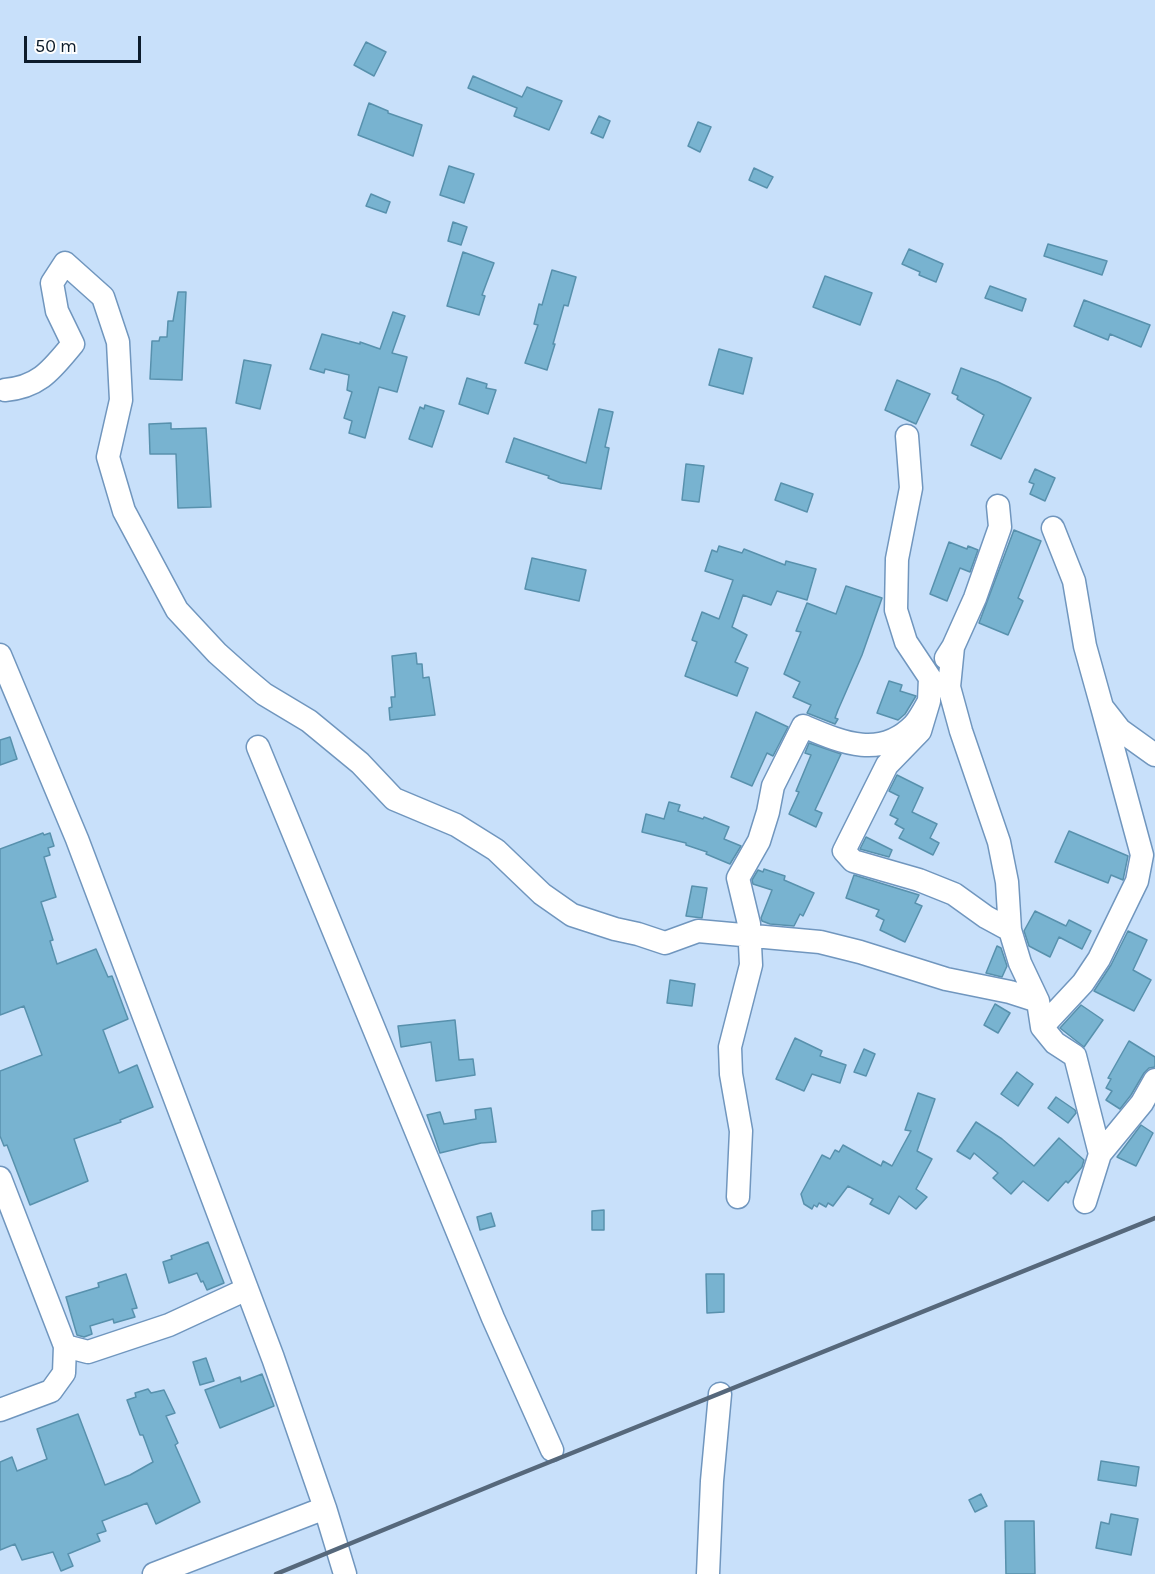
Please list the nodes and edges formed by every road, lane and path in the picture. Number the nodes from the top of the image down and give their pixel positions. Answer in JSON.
{"nodes":[{"id":1,"x":5,"y":390,"type":"dead end"},
{"id":2,"x":907,"y":436,"type":"dead end"},
{"id":3,"x":998,"y":506,"type":"dead end"},
{"id":4,"x":1053,"y":528,"type":"dead end"},
{"id":5,"x":954,"y":647,"type":"junction"},
{"id":6,"x":0,"y":655,"type":"edge"},
{"id":7,"x":930,"y":678,"type":"junction"},
{"id":8,"x":929,"y":701,"type":"junction"},
{"id":9,"x":1102,"y":707,"type":"junction"},
{"id":10,"x":258,"y":747,"type":"dead end"},
{"id":11,"x":1155,"y":755,"type":"edge"},
{"id":12,"x":1010,"y":930,"type":"junction"},
{"id":13,"x":750,"y":936,"type":"junction"},
{"id":14,"x":1038,"y":1001,"type":"junction"},
{"id":15,"x":1042,"y":1027,"type":"junction"},
{"id":16,"x":1155,"y":1080,"type":"edge"},
{"id":17,"x":1100,"y":1154,"type":"junction"},
{"id":18,"x":0,"y":1178,"type":"edge"},
{"id":19,"x":738,"y":1197,"type":"dead end"},
{"id":20,"x":1085,"y":1202,"type":"dead end"},
{"id":21,"x":247,"y":1289,"type":"junction"},
{"id":22,"x":65,"y":1346,"type":"junction"},
{"id":23,"x":720,"y":1394,"type":"dead end"},
{"id":24,"x":0,"y":1410,"type":"edge"},
{"id":25,"x":552,"y":1450,"type":"dead end"},
{"id":26,"x":325,"y":1508,"type":"junction"},
{"id":27,"x":154,"y":1574,"type":"edge"},
{"id":28,"x":345,"y":1574,"type":"edge"},
{"id":29,"x":708,"y":1574,"type":"edge"}],
"edges":[{"from":1,"to":13,"type":"street"},
{"from":2,"to":7,"type":"street"},
{"from":3,"to":5,"type":"street"},
{"from":4,"to":9,"type":"street"},
{"from":5,"to":7,"type":"street"},
{"from":5,"to":12,"type":"street"},
{"from":6,"to":21,"type":"street"},
{"from":7,"to":8,"type":"street"},
{"from":8,"to":12,"type":"street"},
{"from":8,"to":13,"type":"street"},
{"from":9,"to":11,"type":"street"},
{"from":9,"to":15,"type":"street"},
{"from":10,"to":25,"type":"street"},
{"from":12,"to":14,"type":"street"},
{"from":13,"to":14,"type":"street"},
{"from":13,"to":19,"type":"street"},
{"from":14,"to":15,"type":"street"},
{"from":15,"to":17,"type":"street"},
{"from":16,"to":17,"type":"street"},
{"from":17,"to":20,"type":"street"},
{"from":18,"to":22,"type":"street"},
{"from":21,"to":22,"type":"street"},
{"from":21,"to":26,"type":"street"},
{"from":22,"to":24,"type":"street"},
{"from":23,"to":29,"type":"street"},
{"from":26,"to":27,"type":"street"},
{"from":26,"to":28,"type":"street"}]}
